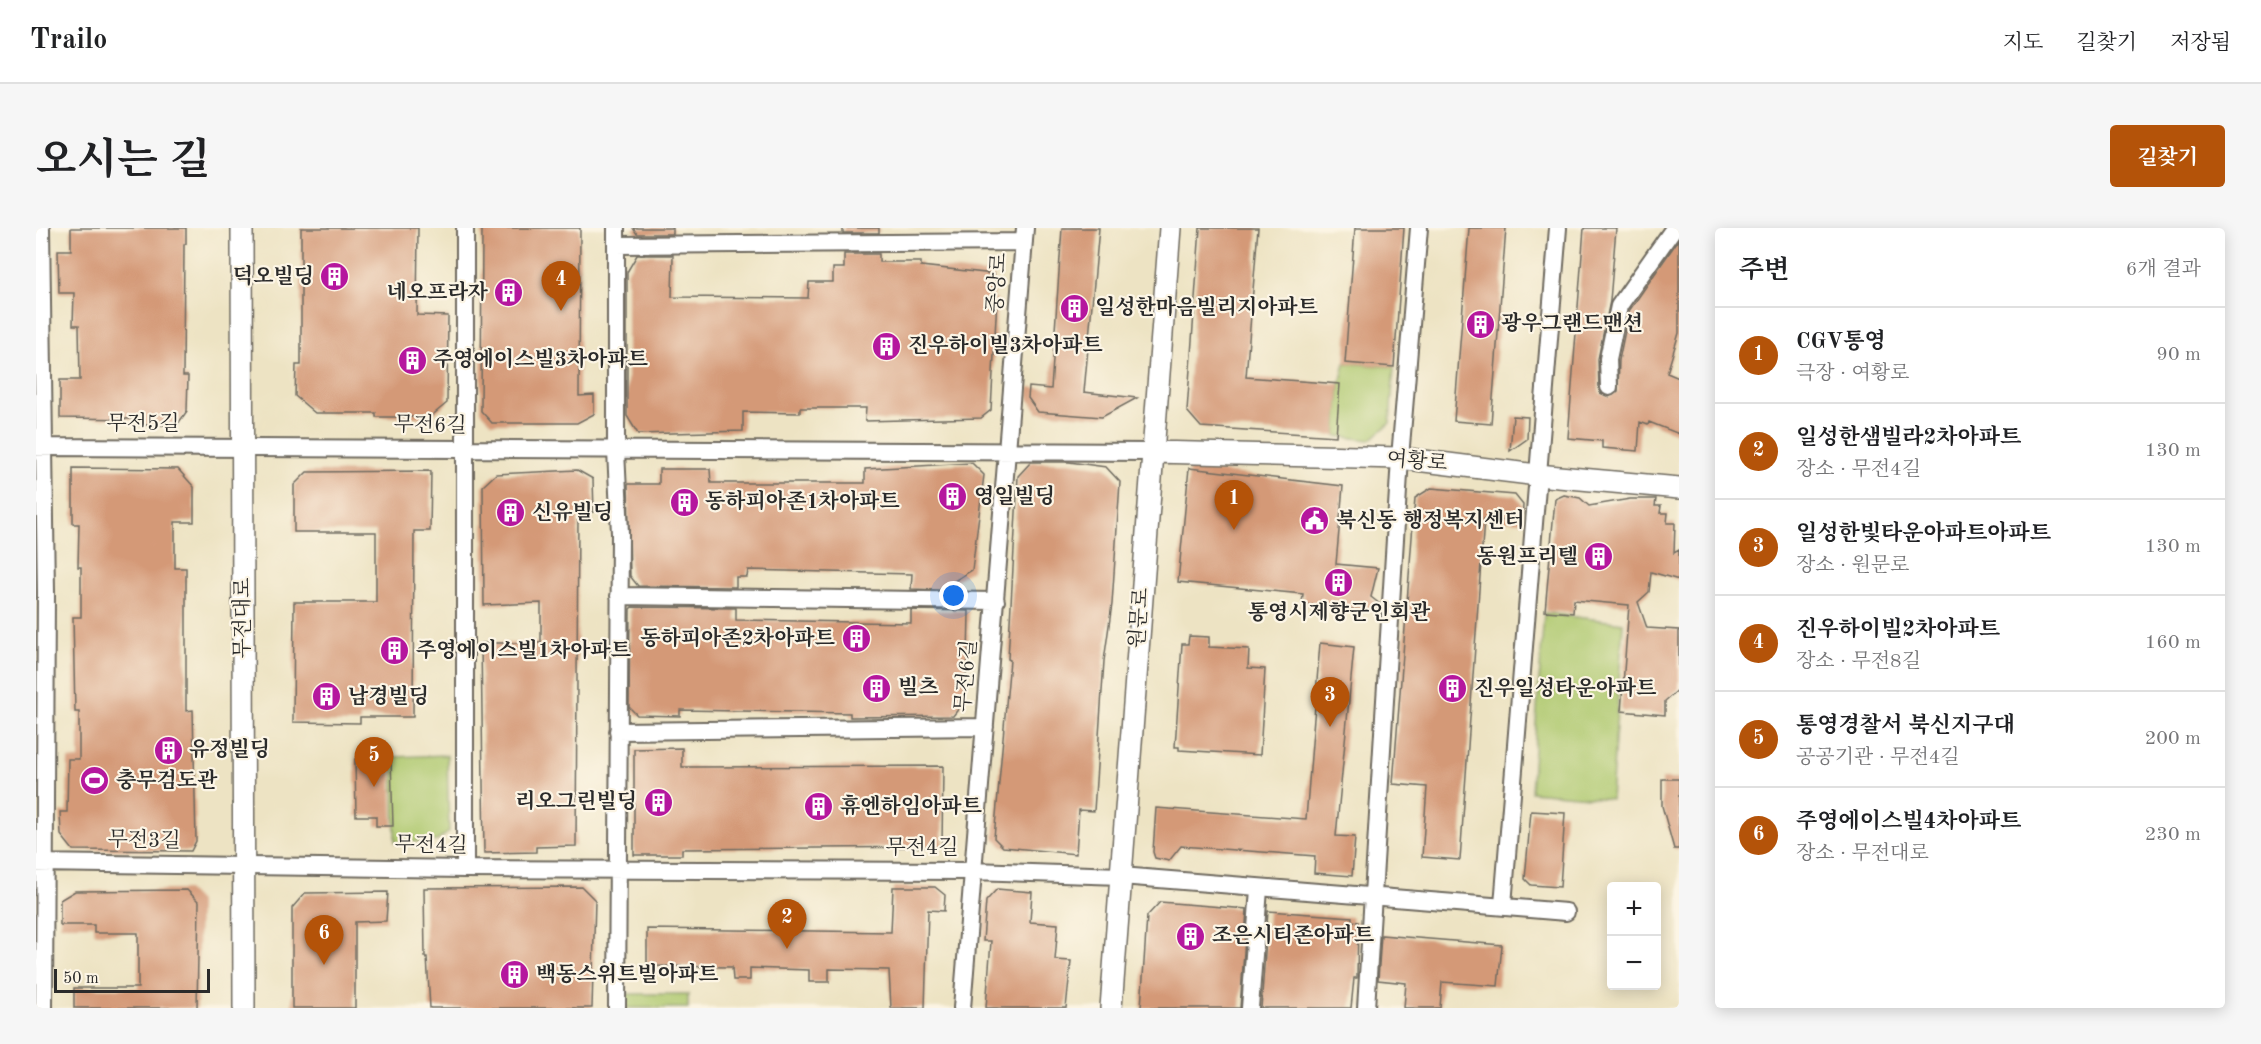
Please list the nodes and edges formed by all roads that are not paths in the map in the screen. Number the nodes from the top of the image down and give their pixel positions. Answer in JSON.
{"nodes":[{"id":1,"x":41,"y":228,"type":"edge"},
{"id":2,"x":242,"y":228,"type":"edge"},
{"id":3,"x":465,"y":228,"type":"edge"},
{"id":4,"x":1170,"y":228,"type":"edge"},
{"id":5,"x":1419,"y":228,"type":"edge"},
{"id":6,"x":1558,"y":228,"type":"edge"},
{"id":7,"x":1674,"y":228,"type":"edge"},
{"id":8,"x":1024,"y":235,"type":"edge"},
{"id":9,"x":616,"y":236,"type":"edge"},
{"id":10,"x":38,"y":310,"type":"edge"},
{"id":11,"x":1609,"y":387,"type":"dead end"},
{"id":12,"x":243,"y":446,"type":"junction"},
{"id":13,"x":40,"y":447,"type":"edge"},
{"id":14,"x":464,"y":449,"type":"junction"},
{"id":15,"x":1008,"y":449,"type":"junction"},
{"id":16,"x":616,"y":451,"type":"junction"},
{"id":17,"x":1153,"y":452,"type":"junction"},
{"id":18,"x":1400,"y":459,"type":"junction"},
{"id":19,"x":1538,"y":475,"type":"junction"},
{"id":20,"x":1679,"y":488,"type":"edge"},
{"id":21,"x":41,"y":592,"type":"edge"},
{"id":22,"x":619,"y":596,"type":"junction"},
{"id":23,"x":996,"y":601,"type":"junction"},
{"id":24,"x":985,"y":727,"type":"junction"},
{"id":25,"x":41,"y":729,"type":"edge"},
{"id":26,"x":618,"y":731,"type":"junction"},
{"id":27,"x":40,"y":863,"type":"edge"},
{"id":28,"x":243,"y":865,"type":"junction"},
{"id":29,"x":465,"y":869,"type":"junction"},
{"id":30,"x":618,"y":870,"type":"junction"},
{"id":31,"x":973,"y":871,"type":"junction"},
{"id":32,"x":1120,"y":876,"type":"junction"},
{"id":33,"x":1259,"y":889,"type":"junction"},
{"id":34,"x":1372,"y":896,"type":"junction"},
{"id":35,"x":1503,"y":905,"type":"junction"},
{"id":36,"x":1566,"y":912,"type":"dead end"},
{"id":37,"x":44,"y":1008,"type":"edge"},
{"id":38,"x":244,"y":1008,"type":"edge"},
{"id":39,"x":617,"y":1008,"type":"edge"},
{"id":40,"x":962,"y":1008,"type":"edge"},
{"id":41,"x":1110,"y":1008,"type":"edge"},
{"id":42,"x":1250,"y":1008,"type":"edge"},
{"id":43,"x":1366,"y":1008,"type":"edge"}],
"edges":[{"from":1,"to":10,"type":"street"},
{"from":2,"to":12,"type":"street","name":"무전대로"},
{"from":3,"to":14,"type":"street"},
{"from":4,"to":17,"type":"street","name":"원문로"},
{"from":5,"to":18,"type":"street"},
{"from":6,"to":19,"type":"street"},
{"from":7,"to":11,"type":"street"},
{"from":8,"to":9,"type":"street"},
{"from":8,"to":15,"type":"street","name":"중앙로"},
{"from":9,"to":16,"type":"street"},
{"from":10,"to":13,"type":"street"},
{"from":12,"to":13,"type":"street","name":"무전5길"},
{"from":12,"to":14,"type":"street","name":"무전6길"},
{"from":12,"to":28,"type":"street","name":"무전대로"},
{"from":13,"to":21,"type":"street"},
{"from":14,"to":16,"type":"street","name":"무전6길"},
{"from":14,"to":29,"type":"street"},
{"from":15,"to":16,"type":"street","name":"무전6길"},
{"from":15,"to":17,"type":"street","name":"무전6길"},
{"from":15,"to":23,"type":"street","name":"무전6길"},
{"from":16,"to":22,"type":"street"},
{"from":17,"to":18,"type":"street","name":"여황로"},
{"from":17,"to":32,"type":"street","name":"원문로"},
{"from":18,"to":19,"type":"street","name":"여황로"},
{"from":18,"to":34,"type":"street"},
{"from":19,"to":20,"type":"street","name":"여황로"},
{"from":19,"to":35,"type":"street"},
{"from":21,"to":25,"type":"street"},
{"from":22,"to":23,"type":"street"},
{"from":22,"to":26,"type":"street"},
{"from":23,"to":24,"type":"street","name":"무전6길"},
{"from":24,"to":26,"type":"street"},
{"from":24,"to":31,"type":"street","name":"무전6길"},
{"from":25,"to":27,"type":"street"},
{"from":26,"to":30,"type":"street"},
{"from":27,"to":28,"type":"street","name":"무전3길"},
{"from":27,"to":37,"type":"street"},
{"from":28,"to":29,"type":"street","name":"무전4길"},
{"from":28,"to":38,"type":"street","name":"무전대로"},
{"from":29,"to":30,"type":"street","name":"무전4길"},
{"from":30,"to":31,"type":"street","name":"무전4길"},
{"from":30,"to":39,"type":"street"},
{"from":31,"to":32,"type":"street","name":"무전4길"},
{"from":31,"to":40,"type":"street","name":"무전4길"},
{"from":32,"to":33,"type":"street","name":"무전4길"},
{"from":32,"to":41,"type":"street","name":"원문로"},
{"from":33,"to":34,"type":"street","name":"무전4길"},
{"from":33,"to":42,"type":"street"},
{"from":34,"to":35,"type":"street","name":"무전4길"},
{"from":34,"to":43,"type":"street"},
{"from":35,"to":36,"type":"street","name":"무전4길"}]}
